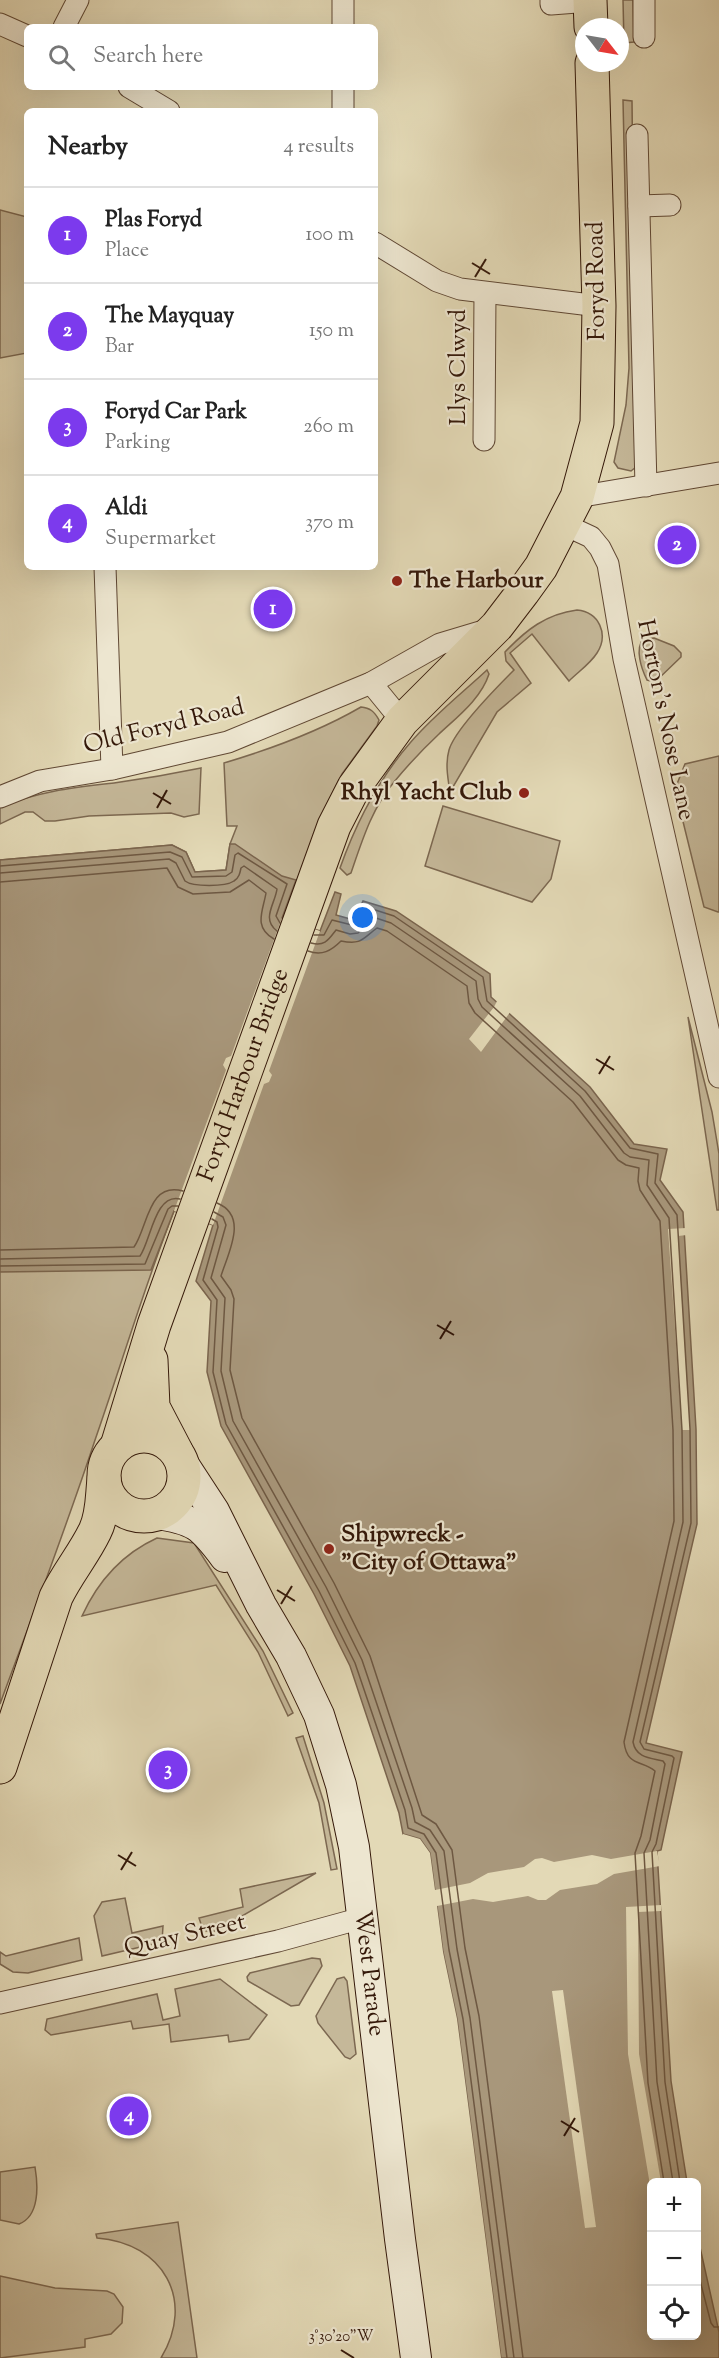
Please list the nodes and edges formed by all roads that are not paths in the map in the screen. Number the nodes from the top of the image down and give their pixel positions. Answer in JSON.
{"nodes":[{"id":1,"x":78,"y":0,"type":"edge"},
{"id":2,"x":343,"y":0,"type":"edge"},
{"id":3,"x":550,"y":0,"type":"edge"},
{"id":4,"x":644,"y":0,"type":"edge"},
{"id":5,"x":590,"y":9,"type":"edge"},
{"id":6,"x":0,"y":24,"type":"edge"},
{"id":7,"x":66,"y":24,"type":"edge"},
{"id":8,"x":343,"y":24,"type":"edge"},
{"id":9,"x":24,"y":35,"type":"edge"},
{"id":10,"x":644,"y":37,"type":"dead end"},
{"id":11,"x":592,"y":72,"type":"edge"},
{"id":12,"x":134,"y":90,"type":"edge"},
{"id":13,"x":343,"y":90,"type":"edge"},
{"id":14,"x":164,"y":108,"type":"edge"},
{"id":15,"x":343,"y":108,"type":"edge"},
{"id":16,"x":637,"y":135,"type":"dead end"},
{"id":17,"x":670,"y":205,"type":"dead end"},
{"id":18,"x":639,"y":206,"type":"junction"},
{"id":19,"x":378,"y":245,"type":"edge"},
{"id":20,"x":485,"y":293,"type":"junction"},
{"id":21,"x":599,"y":306,"type":"junction"},
{"id":22,"x":484,"y":440,"type":"dead end"},
{"id":23,"x":719,"y":473,"type":"edge"},
{"id":24,"x":646,"y":486,"type":"junction"},
{"id":25,"x":570,"y":510,"type":"junction"},
{"id":26,"x":105,"y":570,"type":"edge"},
{"id":27,"x":497,"y":626,"type":"junction"},
{"id":28,"x":371,"y":683,"type":"junction"},
{"id":29,"x":402,"y":721,"type":"junction"},
{"id":30,"x":112,"y":769,"type":"junction"},
{"id":31,"x":0,"y":797,"type":"edge"},
{"id":32,"x":719,"y":1077,"type":"edge"},
{"id":33,"x":154,"y":1325,"type":"junction"},
{"id":34,"x":117,"y":1446,"type":"junction"},
{"id":35,"x":179,"y":1456,"type":"junction"},
{"id":36,"x":104,"y":1479,"type":"junction"},
{"id":37,"x":155,"y":1514,"type":"junction"},
{"id":38,"x":261,"y":1605,"type":"junction"},
{"id":39,"x":46,"y":1630,"type":"junction"},
{"id":40,"x":0,"y":1767,"type":"edge"},
{"id":41,"x":362,"y":1918,"type":"junction"},
{"id":42,"x":6,"y":1998,"type":"edge"},
{"id":43,"x":416,"y":2358,"type":"edge"}],
"edges":[{"from":1,"to":7,"type":"street"},
{"from":2,"to":8,"type":"street"},
{"from":3,"to":5,"type":"street"},
{"from":4,"to":10,"type":"street"},
{"from":6,"to":9,"type":"street"},
{"from":11,"to":21,"type":"main road","name":"Foryd Road"},
{"from":12,"to":14,"type":"street"},
{"from":13,"to":15,"type":"street"},
{"from":16,"to":18,"type":"street"},
{"from":17,"to":18,"type":"street"},
{"from":18,"to":24,"type":"street"},
{"from":19,"to":20,"type":"street"},
{"from":20,"to":21,"type":"street"},
{"from":20,"to":22,"type":"street","name":"Llys Clwyd"},
{"from":21,"to":25,"type":"main road","name":"Foryd Road"},
{"from":23,"to":24,"type":"street"},
{"from":24,"to":25,"type":"street"},
{"from":25,"to":27,"type":"main road","name":"Foryd Road"},
{"from":25,"to":32,"type":"street","name":"Horton's Nose Lane"},
{"from":26,"to":30,"type":"street"},
{"from":27,"to":28,"type":"street","name":"Old Foryd Road"},
{"from":27,"to":29,"type":"main road","name":"Foryd Harbour Bridge"},
{"from":28,"to":29,"type":"street"},
{"from":28,"to":30,"type":"street","name":"Old Foryd Road"},
{"from":29,"to":33,"type":"main road","name":"Foryd Harbour Bridge"},
{"from":30,"to":31,"type":"street","name":"Old Foryd Road"},
{"from":33,"to":34,"type":"main road"},
{"from":33,"to":35,"type":"main road"},
{"from":34,"to":35,"type":"main road"},
{"from":34,"to":36,"type":"main road"},
{"from":35,"to":37,"type":"main road"},
{"from":35,"to":38,"type":"main road","name":"West Parade"},
{"from":36,"to":37,"type":"main road"},
{"from":36,"to":39,"type":"main road"},
{"from":37,"to":38,"type":"main road","name":"West Parade"},
{"from":37,"to":39,"type":"main road"},
{"from":38,"to":41,"type":"main road","name":"West Parade"},
{"from":39,"to":40,"type":"main road"},
{"from":41,"to":42,"type":"street","name":"Quay Street"},
{"from":41,"to":43,"type":"main road","name":"West Parade"}]}
